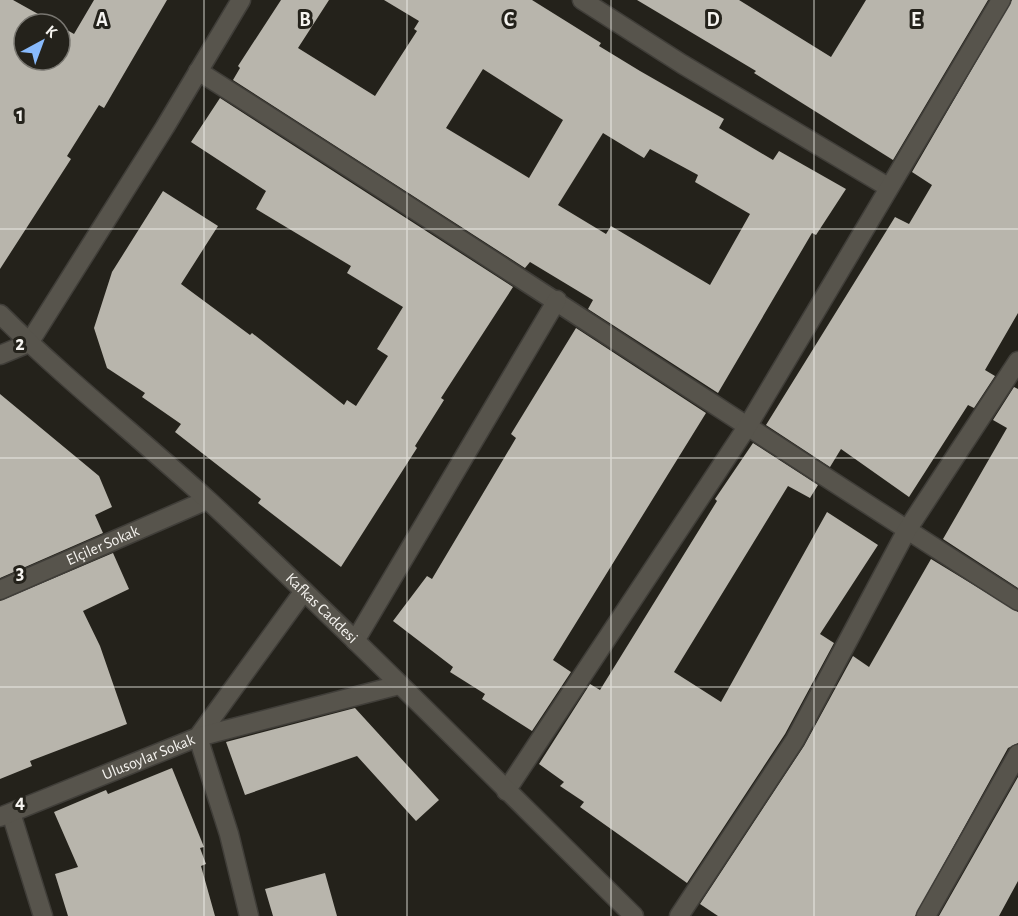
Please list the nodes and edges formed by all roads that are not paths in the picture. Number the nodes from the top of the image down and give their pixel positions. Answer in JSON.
{"nodes":[{"id":1,"x":241,"y":0,"type":"edge"},
{"id":2,"x":582,"y":0,"type":"edge"},
{"id":3,"x":1001,"y":0,"type":"edge"},
{"id":4,"x":198,"y":71,"type":"junction"},
{"id":5,"x":888,"y":187,"type":"junction"},
{"id":6,"x":557,"y":300,"type":"junction"},
{"id":7,"x":0,"y":314,"type":"edge"},
{"id":8,"x":29,"y":343,"type":"junction"},
{"id":9,"x":0,"y":355,"type":"edge"},
{"id":10,"x":1018,"y":361,"type":"edge"},
{"id":11,"x":747,"y":426,"type":"junction"},
{"id":12,"x":207,"y":500,"type":"junction"},
{"id":13,"x":907,"y":530,"type":"junction"},
{"id":14,"x":0,"y":590,"type":"edge"},
{"id":15,"x":304,"y":591,"type":"junction"},
{"id":16,"x":1018,"y":600,"type":"edge"},
{"id":17,"x":355,"y":641,"type":"junction"},
{"id":18,"x":399,"y":685,"type":"junction"},
{"id":19,"x":198,"y":737,"type":"junction"},
{"id":20,"x":1018,"y":754,"type":"edge"},
{"id":21,"x":506,"y":790,"type":"junction"},
{"id":22,"x":5,"y":815,"type":"edge"},
{"id":23,"x":43,"y":916,"type":"edge"},
{"id":24,"x":249,"y":916,"type":"edge"},
{"id":25,"x":634,"y":916,"type":"edge"},
{"id":26,"x":679,"y":916,"type":"edge"},
{"id":27,"x":926,"y":916,"type":"edge"}],
"edges":[{"from":1,"to":4,"type":"street"},
{"from":2,"to":5,"type":"street"},
{"from":3,"to":5,"type":"street"},
{"from":4,"to":6,"type":"street"},
{"from":4,"to":8,"type":"street"},
{"from":5,"to":11,"type":"street"},
{"from":6,"to":11,"type":"street"},
{"from":6,"to":17,"type":"street"},
{"from":7,"to":8,"type":"street","name":"Kafkas Caddesi"},
{"from":8,"to":9,"type":"street"},
{"from":8,"to":12,"type":"street","name":"Kafkas Caddesi"},
{"from":10,"to":13,"type":"street"},
{"from":11,"to":13,"type":"street"},
{"from":11,"to":21,"type":"street"},
{"from":12,"to":14,"type":"street","name":"Elçiler Sokak"},
{"from":12,"to":15,"type":"street","name":"Kafkas Caddesi"},
{"from":13,"to":16,"type":"street"},
{"from":13,"to":26,"type":"street"},
{"from":15,"to":17,"type":"street","name":"Kafkas Caddesi"},
{"from":15,"to":19,"type":"street","name":"Ulusoylar Sokak"},
{"from":17,"to":18,"type":"street","name":"Kafkas Caddesi"},
{"from":18,"to":19,"type":"street"},
{"from":18,"to":21,"type":"street","name":"Kafkas Caddesi"},
{"from":19,"to":22,"type":"street","name":"Ulusoylar Sokak"},
{"from":19,"to":24,"type":"street"},
{"from":20,"to":27,"type":"street"},
{"from":21,"to":25,"type":"street","name":"Kafkas Caddesi"},
{"from":22,"to":23,"type":"street"}]}
